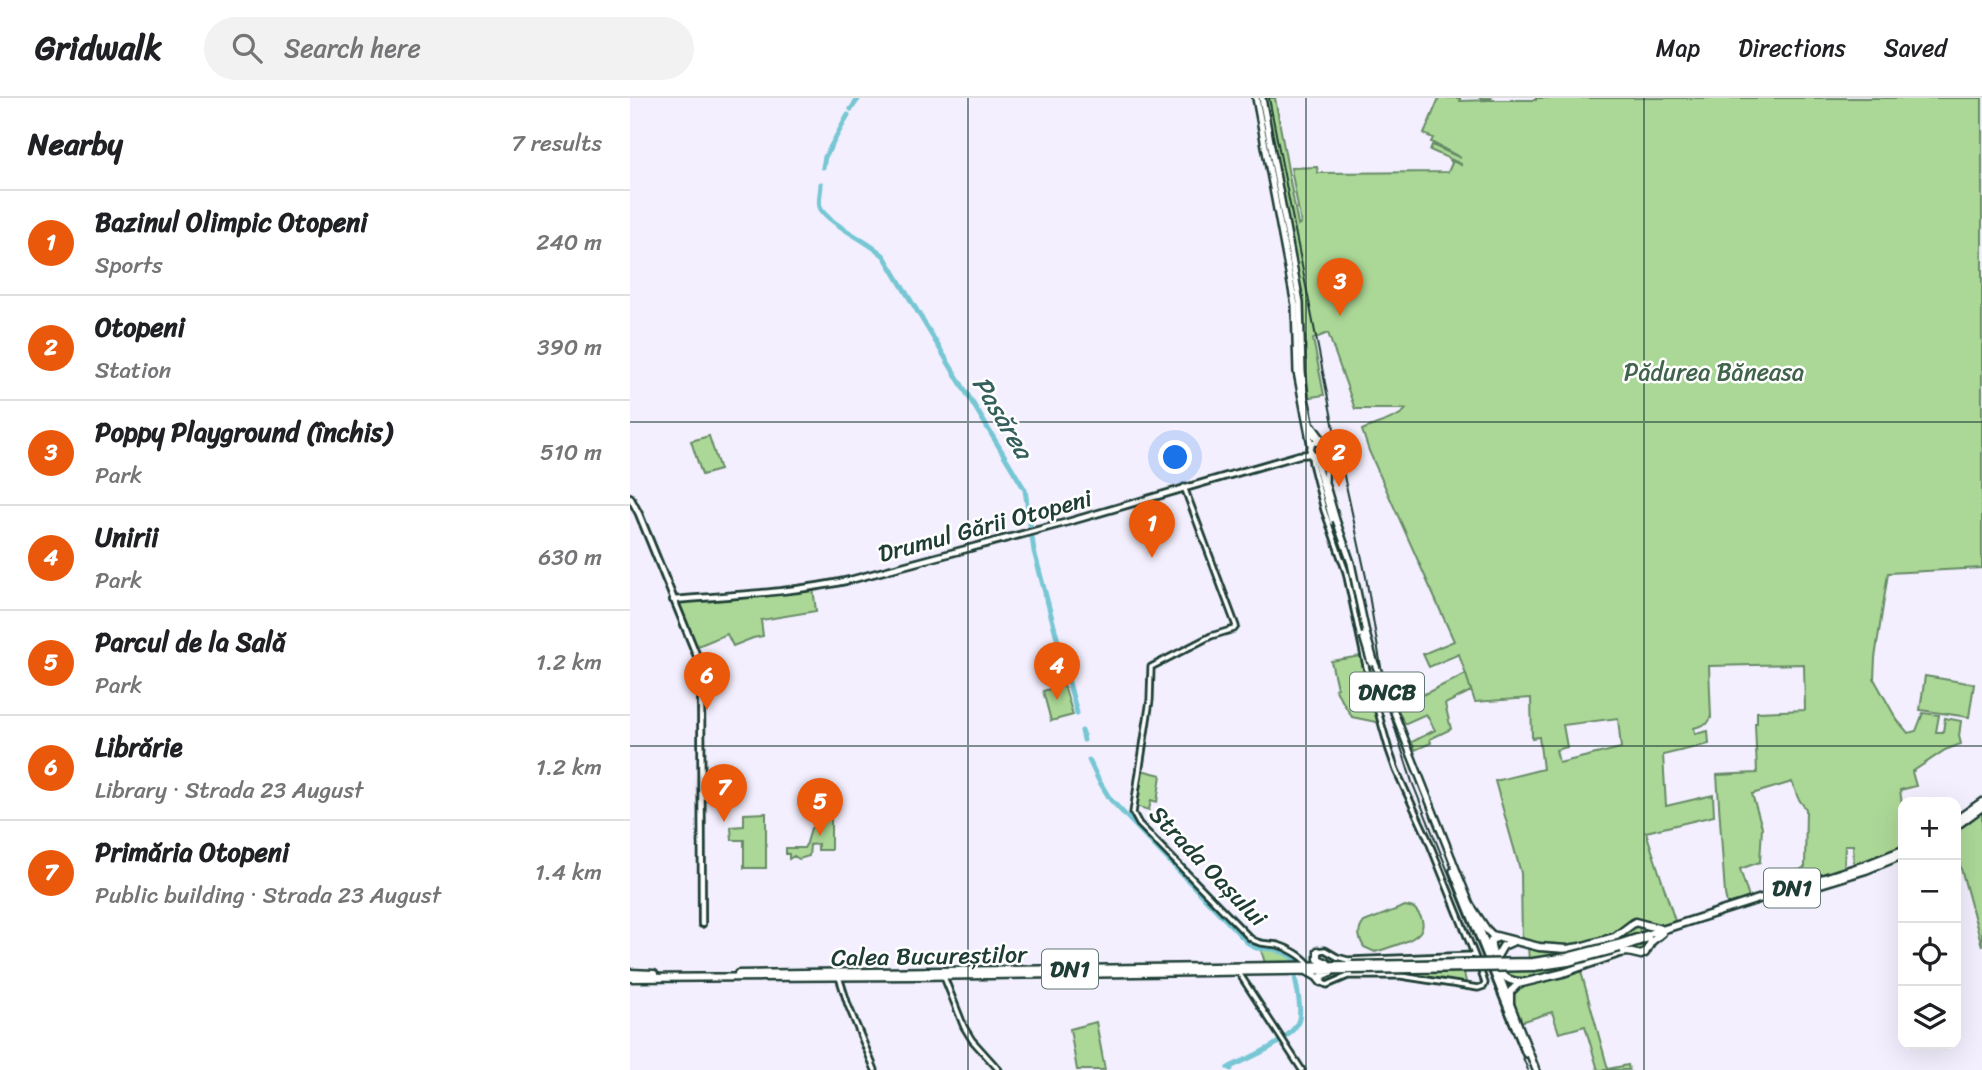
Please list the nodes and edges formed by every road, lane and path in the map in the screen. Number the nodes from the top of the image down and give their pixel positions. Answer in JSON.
{"nodes":[{"id":1,"x":1259,"y":98,"type":"edge"},
{"id":2,"x":1308,"y":410,"type":"junction"},
{"id":3,"x":1320,"y":443,"type":"junction"},
{"id":4,"x":1311,"y":449,"type":"junction"},
{"id":5,"x":1322,"y":453,"type":"junction"},
{"id":6,"x":1325,"y":482,"type":"junction"},
{"id":7,"x":1184,"y":487,"type":"junction"},
{"id":8,"x":630,"y":497,"type":"edge"},
{"id":9,"x":1335,"y":521,"type":"junction"},
{"id":10,"x":673,"y":600,"type":"junction"},
{"id":11,"x":1982,"y":802,"type":"edge"},
{"id":12,"x":1982,"y":807,"type":"edge"},
{"id":13,"x":1961,"y":819,"type":"edge"},
{"id":14,"x":1961,"y":820,"type":"edge"},
{"id":15,"x":1898,"y":855,"type":"edge"},
{"id":16,"x":1450,"y":860,"type":"junction"},
{"id":17,"x":1470,"y":905,"type":"junction"},
{"id":18,"x":702,"y":924,"type":"dead end"},
{"id":19,"x":1630,"y":924,"type":"junction"},
{"id":20,"x":1662,"y":931,"type":"junction"},
{"id":21,"x":1498,"y":938,"type":"junction"},
{"id":22,"x":1483,"y":942,"type":"junction"},
{"id":23,"x":1514,"y":942,"type":"junction"},
{"id":24,"x":1622,"y":945,"type":"junction"},
{"id":25,"x":1503,"y":946,"type":"junction"},
{"id":26,"x":1318,"y":951,"type":"junction"},
{"id":27,"x":1474,"y":955,"type":"junction"},
{"id":28,"x":1641,"y":955,"type":"junction"},
{"id":29,"x":1495,"y":957,"type":"junction"},
{"id":30,"x":1303,"y":966,"type":"junction"},
{"id":31,"x":1339,"y":968,"type":"junction"},
{"id":32,"x":1238,"y":971,"type":"junction"},
{"id":33,"x":630,"y":975,"type":"edge"},
{"id":34,"x":943,"y":975,"type":"junction"},
{"id":35,"x":839,"y":976,"type":"junction"},
{"id":36,"x":1321,"y":982,"type":"junction"},
{"id":37,"x":1526,"y":982,"type":"junction"},
{"id":38,"x":1510,"y":1002,"type":"junction"},
{"id":39,"x":875,"y":1070,"type":"edge"},
{"id":40,"x":999,"y":1070,"type":"edge"},
{"id":41,"x":1301,"y":1070,"type":"edge"},
{"id":42,"x":1534,"y":1070,"type":"edge"}],
"edges":[{"from":1,"to":2,"type":"main road","number":"DNCB"},
{"from":1,"to":4,"type":"main road","number":"DNCB"},
{"from":2,"to":3,"type":"main road","number":"DNCB"},
{"from":2,"to":6,"type":"main road"},
{"from":3,"to":4,"type":"main road"},
{"from":3,"to":5,"type":"main road","number":"DNCB"},
{"from":4,"to":5,"type":"main road"},
{"from":4,"to":7,"type":"main road","name":"Drumul Gării Otopeni"},
{"from":4,"to":9,"type":"main road","number":"DNCB"},
{"from":4,"to":27,"type":"street"},
{"from":5,"to":6,"type":"main road","number":"DNCB"},
{"from":6,"to":9,"type":"main road","number":"DNCB"},
{"from":7,"to":10,"type":"main road","name":"Drumul Gării Otopeni"},
{"from":7,"to":30,"type":"street","name":"Strada Oașului"},
{"from":8,"to":10,"type":"main road"},
{"from":9,"to":16,"type":"main road","number":"DNCB","bridge":true},
{"from":10,"to":18,"type":"main road"},
{"from":11,"to":13,"type":"highway"},
{"from":12,"to":14,"type":"highway"},
{"from":15,"to":20,"type":"highway","number":"DN1"},
{"from":16,"to":17,"type":"main road","number":"DNCB"},
{"from":16,"to":22,"type":"main road","number":"DNCB"},
{"from":17,"to":21,"type":"highway"},
{"from":17,"to":22,"type":"main road","number":"DNCB"},
{"from":19,"to":20,"type":"highway"},
{"from":19,"to":23,"type":"highway"},
{"from":19,"to":24,"type":"highway"},
{"from":20,"to":24,"type":"highway","number":"DN1"},
{"from":20,"to":28,"type":"highway"},
{"from":21,"to":23,"type":"highway"},
{"from":21,"to":25,"type":"highway"},
{"from":21,"to":29,"type":"highway"},
{"from":22,"to":29,"type":"highway"},
{"from":22,"to":38,"type":"main road","number":"DNCB"},
{"from":22,"to":42,"type":"main road","number":"DNCB"},
{"from":23,"to":25,"type":"highway"},
{"from":24,"to":28,"type":"highway"},
{"from":24,"to":31,"type":"highway","number":"DN1","bridge":true},
{"from":25,"to":29,"type":"highway"},
{"from":26,"to":27,"type":"street"},
{"from":26,"to":30,"type":"highway"},
{"from":26,"to":31,"type":"highway"},
{"from":27,"to":36,"type":"street"},
{"from":28,"to":37,"type":"highway"},
{"from":29,"to":37,"type":"highway"},
{"from":30,"to":31,"type":"highway","number":"DN1"},
{"from":30,"to":31,"type":"highway","name":"Calea Bucureștilor","number":"DN1"},
{"from":30,"to":32,"type":"highway","name":"Calea Bucureștilor","number":"DN1"},
{"from":30,"to":33,"type":"highway","name":"Calea Bucureștilor","number":"DN1"},
{"from":30,"to":36,"type":"highway"},
{"from":31,"to":36,"type":"highway"},
{"from":32,"to":34,"type":"highway","name":"Calea Bucureștilor","number":"DN1"},
{"from":32,"to":41,"type":"street"},
{"from":33,"to":35,"type":"highway","name":"Calea Bucureștilor","number":"DN1"},
{"from":34,"to":35,"type":"highway","name":"Calea Bucureștilor","number":"DN1"},
{"from":34,"to":40,"type":"street"},
{"from":35,"to":39,"type":"street"},
{"from":37,"to":38,"type":"highway"},
{"from":38,"to":42,"type":"main road","number":"DNCB"}]}
